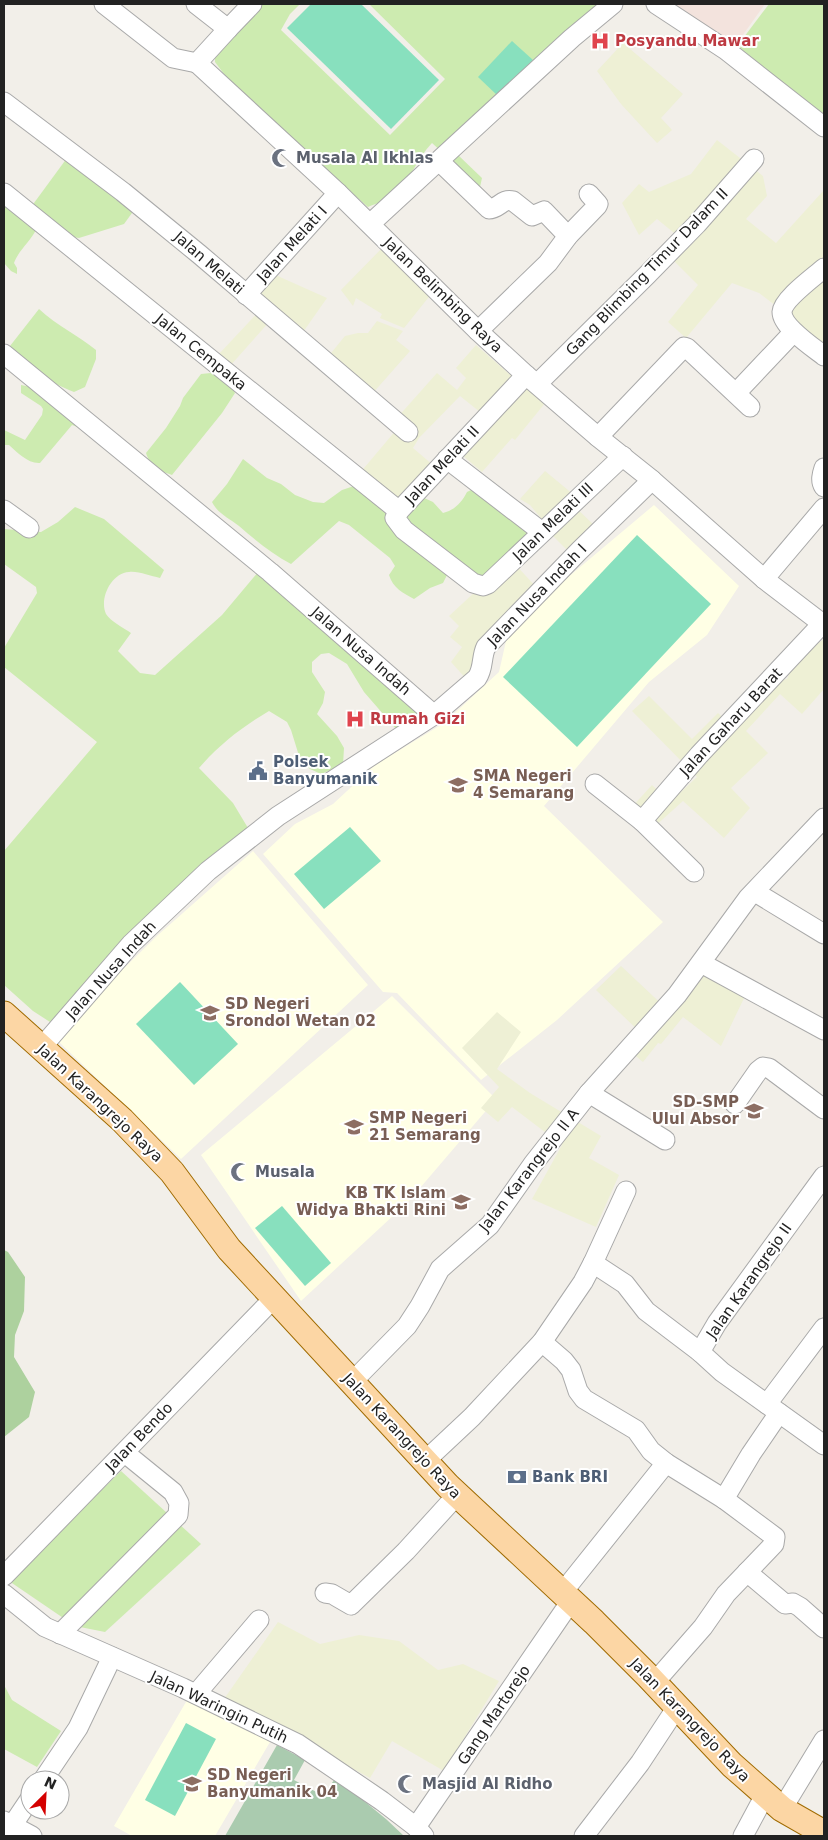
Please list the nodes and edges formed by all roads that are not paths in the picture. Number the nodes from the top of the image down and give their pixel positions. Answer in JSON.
{"nodes":[{"id":1,"x":104,"y":4,"type":"edge"},
{"id":2,"x":196,"y":4,"type":"edge"},
{"id":3,"x":252,"y":4,"type":"edge"},
{"id":4,"x":613,"y":4,"type":"edge"},
{"id":5,"x":656,"y":4,"type":"edge"},
{"id":6,"x":228,"y":29,"type":"junction"},
{"id":7,"x":197,"y":63,"type":"junction"},
{"id":8,"x":4,"y":102,"type":"edge"},
{"id":9,"x":824,"y":127,"type":"edge"},
{"id":10,"x":754,"y":159,"type":"dead end"},
{"id":11,"x":439,"y":161,"type":"junction"},
{"id":12,"x":4,"y":193,"type":"edge"},
{"id":13,"x":338,"y":193,"type":"junction"},
{"id":14,"x":589,"y":194,"type":"dead end"},
{"id":15,"x":370,"y":224,"type":"junction"},
{"id":16,"x":568,"y":236,"type":"junction"},
{"id":17,"x":824,"y":268,"type":"edge"},
{"id":18,"x":246,"y":295,"type":"junction"},
{"id":19,"x":478,"y":332,"type":"junction"},
{"id":20,"x":788,"y":338,"type":"dead end"},
{"id":21,"x":4,"y":354,"type":"edge"},
{"id":22,"x":824,"y":356,"type":"edge"},
{"id":23,"x":532,"y":379,"type":"junction"},
{"id":24,"x":736,"y":393,"type":"junction"},
{"id":25,"x":750,"y":407,"type":"dead end"},
{"id":26,"x":408,"y":432,"type":"dead end"},
{"id":27,"x":598,"y":437,"type":"junction"},
{"id":28,"x":623,"y":456,"type":"junction"},
{"id":29,"x":447,"y":459,"type":"junction"},
{"id":30,"x":824,"y":468,"type":"edge"},
{"id":31,"x":652,"y":480,"type":"junction"},
{"id":32,"x":824,"y":487,"type":"edge"},
{"id":33,"x":824,"y":508,"type":"edge"},
{"id":34,"x":4,"y":510,"type":"edge"},
{"id":35,"x":399,"y":510,"type":"junction"},
{"id":36,"x":29,"y":528,"type":"dead end"},
{"id":37,"x":542,"y":532,"type":"junction"},
{"id":38,"x":762,"y":578,"type":"junction"},
{"id":39,"x":483,"y":586,"type":"joint"},
{"id":40,"x":823,"y":625,"type":"edge"},
{"id":41,"x":434,"y":715,"type":"junction"},
{"id":42,"x":595,"y":784,"type":"dead end"},
{"id":43,"x":642,"y":821,"type":"junction"},
{"id":44,"x":820,"y":829,"type":"edge"},
{"id":45,"x":694,"y":872,"type":"dead end"},
{"id":46,"x":755,"y":892,"type":"junction"},
{"id":47,"x":824,"y":934,"type":"edge"},
{"id":48,"x":701,"y":963,"type":"junction"},
{"id":49,"x":4,"y":1014,"type":"edge"},
{"id":50,"x":824,"y":1030,"type":"edge"},
{"id":51,"x":41,"y":1048,"type":"junction"},
{"id":52,"x":589,"y":1093,"type":"junction"},
{"id":53,"x":735,"y":1104,"type":"dead end"},
{"id":54,"x":824,"y":1109,"type":"edge"},
{"id":55,"x":665,"y":1140,"type":"dead end"},
{"id":56,"x":824,"y":1176,"type":"edge"},
{"id":57,"x":626,"y":1191,"type":"dead end"},
{"id":58,"x":593,"y":1263,"type":"junction"},
{"id":59,"x":274,"y":1298,"type":"junction"},
{"id":60,"x":824,"y":1328,"type":"edge"},
{"id":61,"x":542,"y":1342,"type":"junction"},
{"id":62,"x":700,"y":1352,"type":"junction"},
{"id":63,"x":352,"y":1382,"type":"junction"},
{"id":64,"x":773,"y":1408,"type":"junction"},
{"id":65,"x":824,"y":1445,"type":"edge"},
{"id":66,"x":124,"y":1453,"type":"junction"},
{"id":67,"x":425,"y":1461,"type":"junction"},
{"id":68,"x":666,"y":1463,"type":"junction"},
{"id":69,"x":457,"y":1495,"type":"junction"},
{"id":70,"x":724,"y":1499,"type":"junction"},
{"id":71,"x":747,"y":1572,"type":"junction"},
{"id":72,"x":4,"y":1576,"type":"edge"},
{"id":73,"x":325,"y":1593,"type":"dead end"},
{"id":74,"x":4,"y":1594,"type":"edge"},
{"id":75,"x":566,"y":1597,"type":"junction"},
{"id":76,"x":259,"y":1620,"type":"dead end"},
{"id":77,"x":824,"y":1628,"type":"edge"},
{"id":78,"x":60,"y":1634,"type":"junction"},
{"id":79,"x":112,"y":1657,"type":"junction"},
{"id":80,"x":654,"y":1682,"type":"junction"},
{"id":81,"x":196,"y":1694,"type":"junction"},
{"id":82,"x":677,"y":1707,"type":"junction"},
{"id":83,"x":824,"y":1740,"type":"edge"},
{"id":84,"x":50,"y":1770,"type":"edge"},
{"id":85,"x":773,"y":1802,"type":"junction"},
{"id":86,"x":20,"y":1812,"type":"edge"},
{"id":87,"x":7,"y":1828,"type":"edge"},
{"id":88,"x":420,"y":1832,"type":"edge"},
{"id":89,"x":824,"y":1833,"type":"edge"},
{"id":90,"x":32,"y":1836,"type":"edge"},
{"id":91,"x":584,"y":1836,"type":"edge"},
{"id":92,"x":743,"y":1836,"type":"edge"}],
"edges":[{"from":1,"to":7,"type":"street"},
{"from":2,"to":6,"type":"street"},
{"from":3,"to":6,"type":"street"},
{"from":4,"to":11,"type":"street"},
{"from":5,"to":9,"type":"street"},
{"from":6,"to":7,"type":"street"},
{"from":7,"to":13,"type":"street","name":"Jalan Belimbing Raya"},
{"from":8,"to":18,"type":"street","name":"Jalan Melati"},
{"from":10,"to":23,"type":"street","name":"Gang Blimbing Timur Dalam II"},
{"from":11,"to":15,"type":"street"},
{"from":11,"to":16,"type":"street"},
{"from":12,"to":35,"type":"street","name":"Jalan Cempaka"},
{"from":13,"to":15,"type":"street","name":"Jalan Belimbing Raya"},
{"from":13,"to":18,"type":"street","name":"Jalan Melati I"},
{"from":14,"to":16,"type":"street"},
{"from":15,"to":19,"type":"street","name":"Jalan Belimbing Raya"},
{"from":16,"to":19,"type":"street"},
{"from":17,"to":22,"type":"street"},
{"from":18,"to":26,"type":"street","name":"Jalan Melati"},
{"from":19,"to":23,"type":"street","name":"Jalan Belimbing Raya"},
{"from":20,"to":24,"type":"street"},
{"from":21,"to":41,"type":"street","name":"Jalan Nusa Indah"},
{"from":23,"to":27,"type":"street","name":"Jalan Belimbing Raya"},
{"from":23,"to":29,"type":"street","name":"Jalan Melati II"},
{"from":24,"to":25,"type":"street"},
{"from":24,"to":27,"type":"street"},
{"from":27,"to":28,"type":"street","name":"Jalan Belimbing Raya"},
{"from":28,"to":31,"type":"street","name":"Jalan Belimbing Raya"},
{"from":28,"to":37,"type":"street","name":"Jalan Melati III"},
{"from":29,"to":35,"type":"street","name":"Jalan Melati II"},
{"from":29,"to":37,"type":"street"},
{"from":30,"to":32,"type":"street"},
{"from":31,"to":38,"type":"street","name":"Jalan Belimbing Raya"},
{"from":31,"to":41,"type":"street","name":"Jalan Nusa Indah I"},
{"from":33,"to":38,"type":"street"},
{"from":34,"to":36,"type":"street"},
{"from":35,"to":39,"type":"street","name":"Jalan Melati II"},
{"from":37,"to":39,"type":"street","name":"Jalan Melati III"},
{"from":38,"to":40,"type":"street","name":"Jalan Belimbing Raya"},
{"from":40,"to":43,"type":"street","name":"Jalan Gaharu Barat"},
{"from":41,"to":51,"type":"street","name":"Jalan Nusa Indah"},
{"from":42,"to":43,"type":"street"},
{"from":43,"to":45,"type":"street"},
{"from":44,"to":46,"type":"street","name":"Jalan Karangrejo II A"},
{"from":46,"to":47,"type":"street"},
{"from":46,"to":48,"type":"street","name":"Jalan Karangrejo II A"},
{"from":48,"to":50,"type":"street"},
{"from":48,"to":52,"type":"street","name":"Jalan Karangrejo II A"},
{"from":49,"to":51,"type":"main road","name":"Jalan Karangrejo Raya"},
{"from":51,"to":59,"type":"main road","name":"Jalan Karangrejo Raya"},
{"from":52,"to":55,"type":"street","name":"Jalan Karangrejo II A"},
{"from":52,"to":63,"type":"street","name":"Jalan Karangrejo II A"},
{"from":53,"to":54,"type":"street"},
{"from":56,"to":62,"type":"street","name":"Jalan Karangrejo II"},
{"from":57,"to":58,"type":"street"},
{"from":58,"to":61,"type":"street"},
{"from":58,"to":62,"type":"street","name":"Jalan Karangrejo II"},
{"from":59,"to":63,"type":"main road","name":"Jalan Karangrejo Raya"},
{"from":59,"to":66,"type":"street","name":"Jalan Bendo"},
{"from":60,"to":64,"type":"street"},
{"from":61,"to":67,"type":"street"},
{"from":61,"to":68,"type":"street"},
{"from":62,"to":64,"type":"street"},
{"from":63,"to":67,"type":"main road","name":"Jalan Karangrejo Raya"},
{"from":64,"to":65,"type":"street"},
{"from":64,"to":70,"type":"street"},
{"from":66,"to":72,"type":"street","name":"Jalan Bendo"},
{"from":66,"to":78,"type":"street"},
{"from":67,"to":69,"type":"main road","name":"Jalan Karangrejo Raya"},
{"from":68,"to":70,"type":"street"},
{"from":68,"to":75,"type":"street","name":"Gang Martorejo"},
{"from":69,"to":73,"type":"street"},
{"from":69,"to":75,"type":"main road","name":"Jalan Karangrejo Raya"},
{"from":70,"to":71,"type":"street"},
{"from":71,"to":77,"type":"street"},
{"from":71,"to":80,"type":"street"},
{"from":74,"to":78,"type":"street","name":"Jalan Waringin Putih"},
{"from":75,"to":80,"type":"main road","name":"Jalan Karangrejo Raya"},
{"from":75,"to":88,"type":"street","name":"Gang Martorejo"},
{"from":76,"to":81,"type":"street"},
{"from":78,"to":79,"type":"street","name":"Jalan Waringin Putih"},
{"from":79,"to":81,"type":"street","name":"Jalan Waringin Putih"},
{"from":79,"to":84,"type":"street"},
{"from":80,"to":82,"type":"main road","name":"Jalan Karangrejo Raya"},
{"from":81,"to":88,"type":"street","name":"Jalan Waringin Putih"},
{"from":82,"to":85,"type":"main road","name":"Jalan Karangrejo Raya"},
{"from":82,"to":91,"type":"street"},
{"from":83,"to":85,"type":"street"},
{"from":85,"to":89,"type":"main road","name":"Jalan Karangrejo Raya"},
{"from":85,"to":92,"type":"street"},
{"from":86,"to":87,"type":"street"},
{"from":87,"to":90,"type":"street"}]}
